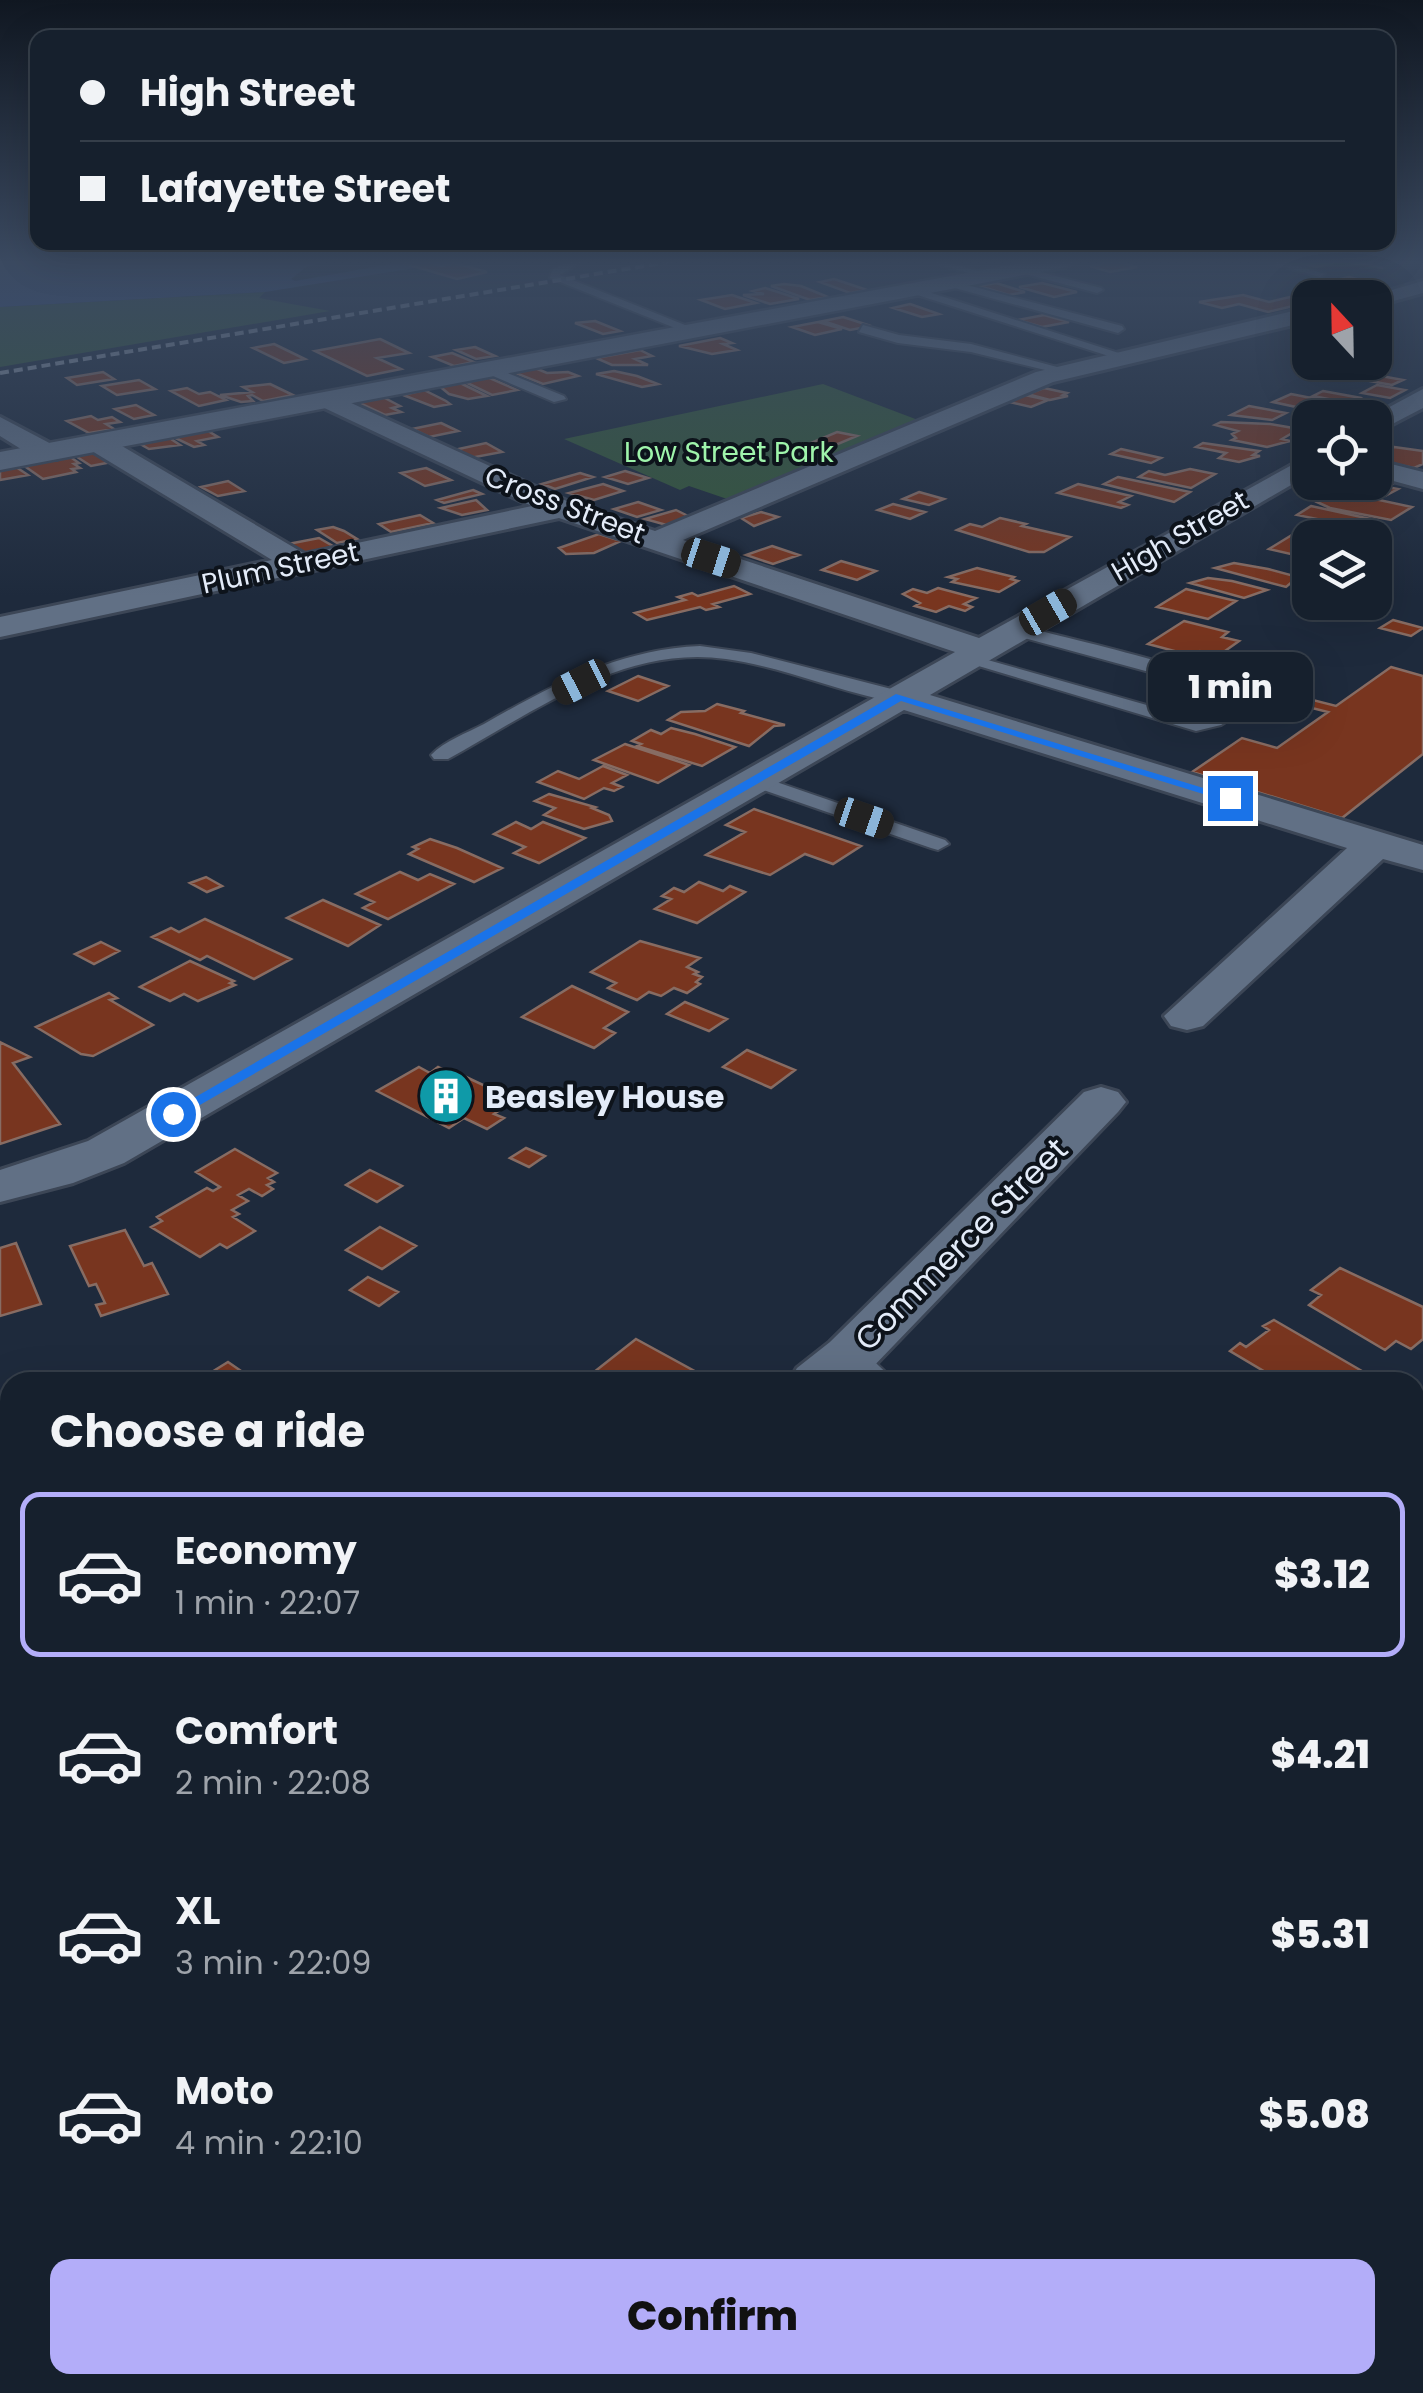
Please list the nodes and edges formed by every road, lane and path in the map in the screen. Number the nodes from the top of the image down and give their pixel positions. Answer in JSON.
{"nodes":[{"id":1,"x":475,"y":373,"type":"edge"},
{"id":2,"x":496,"y":373,"type":"edge"},
{"id":3,"x":1061,"y":373,"type":"edge"},
{"id":4,"x":1423,"y":397,"type":"edge"},
{"id":5,"x":559,"y":399,"type":"dead end"},
{"id":6,"x":327,"y":400,"type":"junction"},
{"id":7,"x":1392,"y":415,"type":"edge"},
{"id":8,"x":0,"y":424,"type":"edge"},
{"id":9,"x":96,"y":442,"type":"junction"},
{"id":10,"x":47,"y":453,"type":"junction"},
{"id":11,"x":0,"y":462,"type":"edge"},
{"id":12,"x":1392,"y":472,"type":"edge"},
{"id":13,"x":1292,"y":473,"type":"edge"},
{"id":14,"x":1423,"y":480,"type":"edge"},
{"id":15,"x":561,"y":509,"type":"junction"},
{"id":16,"x":658,"y":540,"type":"junction"},
{"id":17,"x":300,"y":564,"type":"junction"},
{"id":18,"x":0,"y":627,"type":"edge"},
{"id":19,"x":1016,"y":630,"type":"junction"},
{"id":20,"x":973,"y":654,"type":"junction"},
{"id":21,"x":900,"y":697,"type":"junction"},
{"id":22,"x":442,"y":755,"type":"dead end"},
{"id":23,"x":753,"y":780,"type":"junction"},
{"id":24,"x":1376,"y":843,"type":"junction"},
{"id":25,"x":938,"y":844,"type":"dead end"},
{"id":26,"x":1423,"y":858,"type":"edge"},
{"id":27,"x":1188,"y":1016,"type":"dead end"},
{"id":28,"x":1101,"y":1102,"type":"dead end"},
{"id":29,"x":0,"y":1186,"type":"edge"},
{"id":30,"x":852,"y":1372,"type":"edge"}],
"edges":[{"from":1,"to":6,"type":"main road"},
{"from":2,"to":5,"type":"lane"},
{"from":3,"to":16,"type":"street"},
{"from":4,"to":7,"type":"street"},
{"from":6,"to":9,"type":"main road"},
{"from":6,"to":15,"type":"street","name":"Cross Street"},
{"from":8,"to":10,"type":"street"},
{"from":9,"to":10,"type":"main road"},
{"from":9,"to":17,"type":"street"},
{"from":10,"to":11,"type":"main road"},
{"from":12,"to":14,"type":"street"},
{"from":13,"to":19,"type":"street","name":"High Street"},
{"from":15,"to":16,"type":"street","name":"Cross Street"},
{"from":15,"to":17,"type":"street","name":"Plum Street"},
{"from":16,"to":20,"type":"street","name":"Cross Street"},
{"from":17,"to":18,"type":"street","name":"Plum Street"},
{"from":19,"to":20,"type":"street","name":"High Street"},
{"from":19,"to":20,"type":"lane"},
{"from":20,"to":21,"type":"street","name":"High Street"},
{"from":21,"to":22,"type":"lane"},
{"from":21,"to":23,"type":"street","name":"High Street"},
{"from":21,"to":24,"type":"street"},
{"from":23,"to":25,"type":"lane"},
{"from":23,"to":29,"type":"street","name":"High Street"},
{"from":24,"to":26,"type":"street"},
{"from":24,"to":27,"type":"street"},
{"from":28,"to":30,"type":"street","name":"Commerce Street"}]}
